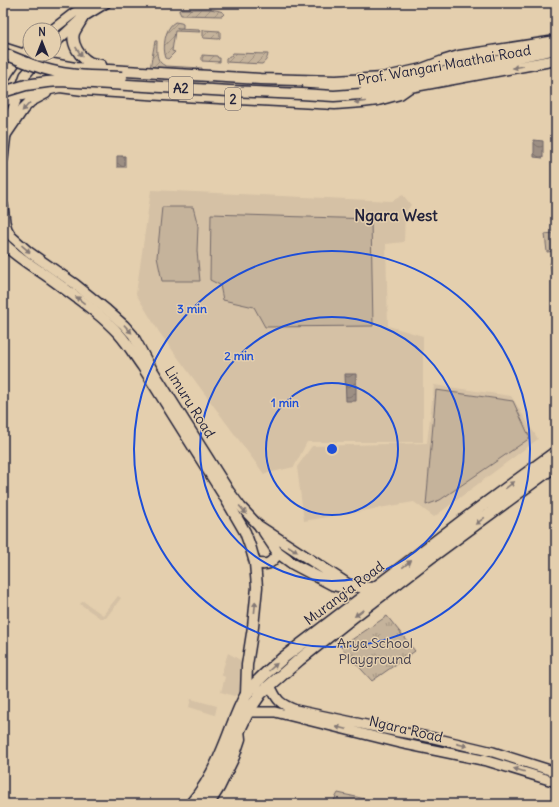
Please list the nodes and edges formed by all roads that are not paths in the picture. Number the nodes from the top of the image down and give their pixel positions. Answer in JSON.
{"nodes":[{"id":1,"x":90,"y":3,"type":"edge"},
{"id":2,"x":106,"y":3,"type":"edge"},
{"id":3,"x":83,"y":17,"type":"junction"},
{"id":4,"x":62,"y":22,"type":"edge"},
{"id":5,"x":62,"y":37,"type":"edge"},
{"id":6,"x":556,"y":41,"type":"edge"},
{"id":7,"x":3,"y":48,"type":"edge"},
{"id":8,"x":556,"y":49,"type":"edge"},
{"id":9,"x":22,"y":50,"type":"edge"},
{"id":10,"x":3,"y":53,"type":"edge"},
{"id":11,"x":22,"y":56,"type":"edge"},
{"id":12,"x":556,"y":60,"type":"edge"},
{"id":13,"x":37,"y":62,"type":"edge"},
{"id":14,"x":50,"y":62,"type":"edge"},
{"id":15,"x":423,"y":72,"type":"junction"},
{"id":16,"x":125,"y":74,"type":"junction"},
{"id":17,"x":3,"y":82,"type":"edge"},
{"id":18,"x":410,"y":87,"type":"junction"},
{"id":19,"x":53,"y":88,"type":"junction"},
{"id":20,"x":362,"y":90,"type":"junction"},
{"id":21,"x":3,"y":92,"type":"edge"},
{"id":22,"x":17,"y":96,"type":"junction"},
{"id":23,"x":3,"y":100,"type":"edge"},
{"id":24,"x":6,"y":134,"type":"junction"},
{"id":25,"x":3,"y":159,"type":"edge"},
{"id":26,"x":3,"y":205,"type":"edge"},
{"id":27,"x":3,"y":243,"type":"edge"},
{"id":28,"x":556,"y":452,"type":"edge"},
{"id":29,"x":556,"y":465,"type":"edge"},
{"id":30,"x":260,"y":527,"type":"junction"},
{"id":31,"x":278,"y":552,"type":"junction"},
{"id":32,"x":255,"y":563,"type":"junction"},
{"id":33,"x":349,"y":585,"type":"junction"},
{"id":34,"x":376,"y":588,"type":"junction"},
{"id":35,"x":270,"y":685,"type":"junction"},
{"id":36,"x":246,"y":695,"type":"junction"},
{"id":37,"x":248,"y":712,"type":"junction"},
{"id":38,"x":240,"y":729,"type":"junction"},
{"id":39,"x":556,"y":772,"type":"edge"},
{"id":40,"x":556,"y":782,"type":"edge"},
{"id":41,"x":196,"y":802,"type":"edge"},
{"id":42,"x":185,"y":804,"type":"edge"},
{"id":43,"x":210,"y":804,"type":"edge"}],
"edges":[{"from":1,"to":4,"type":"main road"},
{"from":2,"to":3,"type":"main road"},
{"from":3,"to":5,"type":"main road"},
{"from":3,"to":16,"type":"main road","one_way":true},
{"from":6,"to":15,"type":"main road"},
{"from":7,"to":9,"type":"main road"},
{"from":8,"to":15,"type":"main road","name":"Prof. Wangari Maathai Road","number":"A2"},
{"from":10,"to":16,"type":"main road","number":"A2","bridge":true},
{"from":11,"to":17,"type":"main road"},
{"from":12,"to":18,"type":"main road","name":"Prof. Wangari Maathai Road","number":"A2","one_way":true},
{"from":13,"to":22,"type":"main road"},
{"from":14,"to":16,"type":"main road"},
{"from":15,"to":16,"type":"main road"},
{"from":15,"to":20,"type":"main road","name":"Prof. Wangari Maathai Road","number":"A2"},
{"from":16,"to":20,"type":"main road","name":"Prof. Wangari Maathai Road","number":"A2"},
{"from":18,"to":19,"type":"main road","number":"2","one_way":true},
{"from":18,"to":20,"type":"main road","name":"Prof. Wangari Maathai Road","number":"A2"},
{"from":19,"to":22,"type":"main road","number":"2"},
{"from":19,"to":24,"type":"main road","one_way":true},
{"from":20,"to":21,"type":"main road","name":"Prof. Wangari Maathai Road","number":"A2","bridge":true},
{"from":22,"to":23,"type":"main road","number":"2"},
{"from":22,"to":24,"type":"main road"},
{"from":24,"to":25,"type":"main road"},
{"from":26,"to":30,"type":"main road","name":"Limuru Road","one_way":true},
{"from":32,"to":27,"type":"main road","name":"Limuru Road","one_way":true},
{"from":34,"to":28,"type":"highway","name":"Murang'a Road","one_way":true},
{"from":29,"to":35,"type":"highway","name":"Murang'a Road","one_way":true},
{"from":30,"to":31,"type":"main road"},
{"from":30,"to":33,"type":"main road","name":"Limuru Road","one_way":true},
{"from":31,"to":32,"type":"main road"},
{"from":31,"to":33,"type":"main road"},
{"from":36,"to":32,"type":"main road","name":"Limuru Road","one_way":true},
{"from":33,"to":34,"type":"main road","name":"Limuru Road"},
{"from":36,"to":34,"type":"highway","name":"Murang'a Road","one_way":true},
{"from":35,"to":37,"type":"highway","name":"Murang'a Road"},
{"from":35,"to":39,"type":"main road","name":"Ngara Road","one_way":true},
{"from":36,"to":41,"type":"highway","name":"Murang'a Road"},
{"from":37,"to":38,"type":"highway","name":"Murang'a Road"},
{"from":40,"to":37,"type":"main road","name":"Ngara Road","one_way":true},
{"from":38,"to":41,"type":"highway","name":"Murang'a Road"},
{"from":38,"to":43,"type":"street","name":"Murang'a Road"},
{"from":41,"to":42,"type":"street","name":"Murang'a Road"}]}
